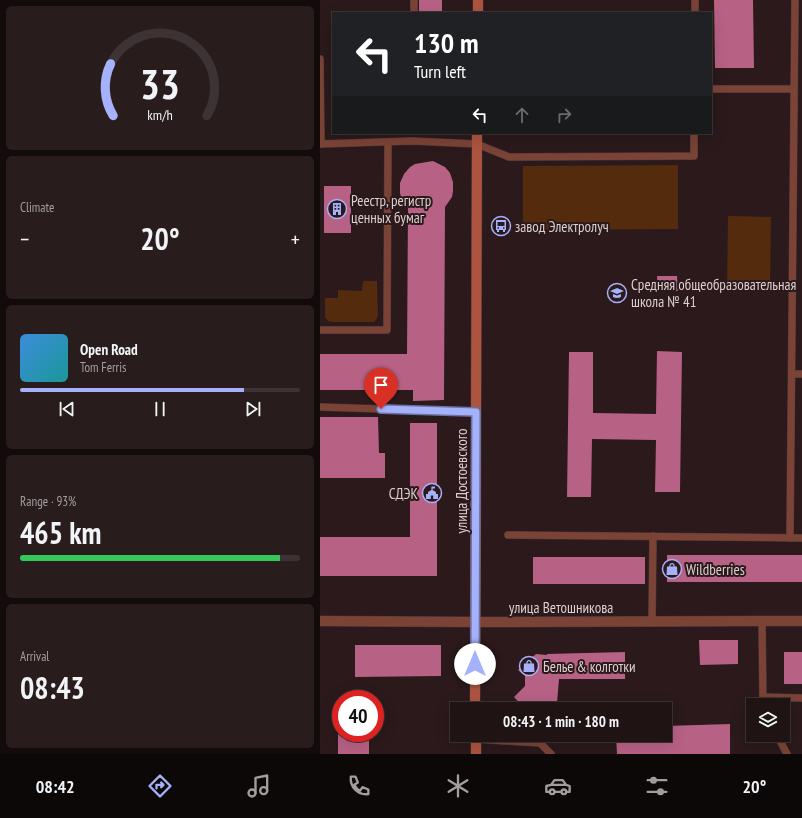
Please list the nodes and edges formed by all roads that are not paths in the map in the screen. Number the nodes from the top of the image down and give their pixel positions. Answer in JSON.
{"nodes":[{"id":1,"x":414,"y":0,"type":"edge"},
{"id":2,"x":478,"y":0,"type":"edge"},
{"id":3,"x":695,"y":0,"type":"edge"},
{"id":4,"x":795,"y":0,"type":"edge"},
{"id":5,"x":414,"y":12,"type":"edge"},
{"id":6,"x":478,"y":12,"type":"edge"},
{"id":7,"x":695,"y":12,"type":"edge"},
{"id":8,"x":320,"y":59,"type":"edge"},
{"id":9,"x":798,"y":64,"type":"edge"},
{"id":10,"x":320,"y":66,"type":"edge"},
{"id":11,"x":712,"y":89,"type":"edge"},
{"id":12,"x":794,"y":89,"type":"junction"},
{"id":13,"x":412,"y":134,"type":"edge"},
{"id":14,"x":477,"y":134,"type":"edge"},
{"id":15,"x":694,"y":134,"type":"edge"},
{"id":16,"x":412,"y":141,"type":"junction"},
{"id":17,"x":388,"y":142,"type":"junction"},
{"id":18,"x":320,"y":144,"type":"edge"},
{"id":19,"x":477,"y":144,"type":"junction"},
{"id":20,"x":320,"y":330,"type":"edge"},
{"id":21,"x":792,"y":374,"type":"junction"},
{"id":22,"x":802,"y":374,"type":"edge"},
{"id":23,"x":320,"y":407,"type":"edge"},
{"id":24,"x":476,"y":412,"type":"junction"},
{"id":25,"x":508,"y":535,"type":"dead end"},
{"id":26,"x":653,"y":536,"type":"junction"},
{"id":27,"x":790,"y":538,"type":"junction"},
{"id":28,"x":802,"y":538,"type":"edge"},
{"id":29,"x":320,"y":621,"type":"edge"},
{"id":30,"x":762,"y":621,"type":"junction"},
{"id":31,"x":802,"y":621,"type":"edge"},
{"id":32,"x":475,"y":622,"type":"junction"},
{"id":33,"x":652,"y":622,"type":"junction"},
{"id":34,"x":763,"y":698,"type":"edge"},
{"id":35,"x":802,"y":698,"type":"edge"},
{"id":36,"x":790,"y":699,"type":"edge"},
{"id":37,"x":475,"y":702,"type":"edge"},
{"id":38,"x":476,"y":742,"type":"edge"},
{"id":39,"x":529,"y":742,"type":"edge"},
{"id":40,"x":781,"y":742,"type":"edge"},
{"id":41,"x":476,"y":754,"type":"edge"},
{"id":42,"x":551,"y":754,"type":"edge"},
{"id":43,"x":787,"y":754,"type":"edge"}],
"edges":[{"from":1,"to":5,"type":"lane"},
{"from":2,"to":6,"type":"street"},
{"from":3,"to":7,"type":"lane"},
{"from":4,"to":9,"type":"lane"},
{"from":8,"to":10,"type":"lane"},
{"from":9,"to":12,"type":"lane"},
{"from":10,"to":18,"type":"lane"},
{"from":11,"to":12,"type":"lane"},
{"from":12,"to":21,"type":"lane"},
{"from":13,"to":16,"type":"lane"},
{"from":14,"to":19,"type":"street","name":"улица Достоевского"},
{"from":15,"to":19,"type":"lane"},
{"from":16,"to":17,"type":"lane"},
{"from":16,"to":19,"type":"lane"},
{"from":17,"to":18,"type":"lane"},
{"from":17,"to":20,"type":"lane"},
{"from":19,"to":24,"type":"street","name":"улица Достоевского"},
{"from":21,"to":22,"type":"lane"},
{"from":21,"to":27,"type":"lane"},
{"from":23,"to":24,"type":"lane"},
{"from":24,"to":32,"type":"street","name":"улица Достоевского"},
{"from":25,"to":26,"type":"lane"},
{"from":26,"to":27,"type":"lane"},
{"from":26,"to":33,"type":"lane"},
{"from":27,"to":28,"type":"lane"},
{"from":29,"to":32,"type":"street","name":"улица Ветошникова"},
{"from":30,"to":31,"type":"street","name":"улица Ветошникова"},
{"from":30,"to":33,"type":"street","name":"улица Ветошникова"},
{"from":30,"to":34,"type":"lane"},
{"from":32,"to":33,"type":"street","name":"улица Ветошникова"},
{"from":32,"to":37,"type":"street","name":"улица Достоевского"},
{"from":35,"to":36,"type":"lane"},
{"from":38,"to":41,"type":"street"},
{"from":39,"to":42,"type":"lane"},
{"from":40,"to":43,"type":"lane"}]}
